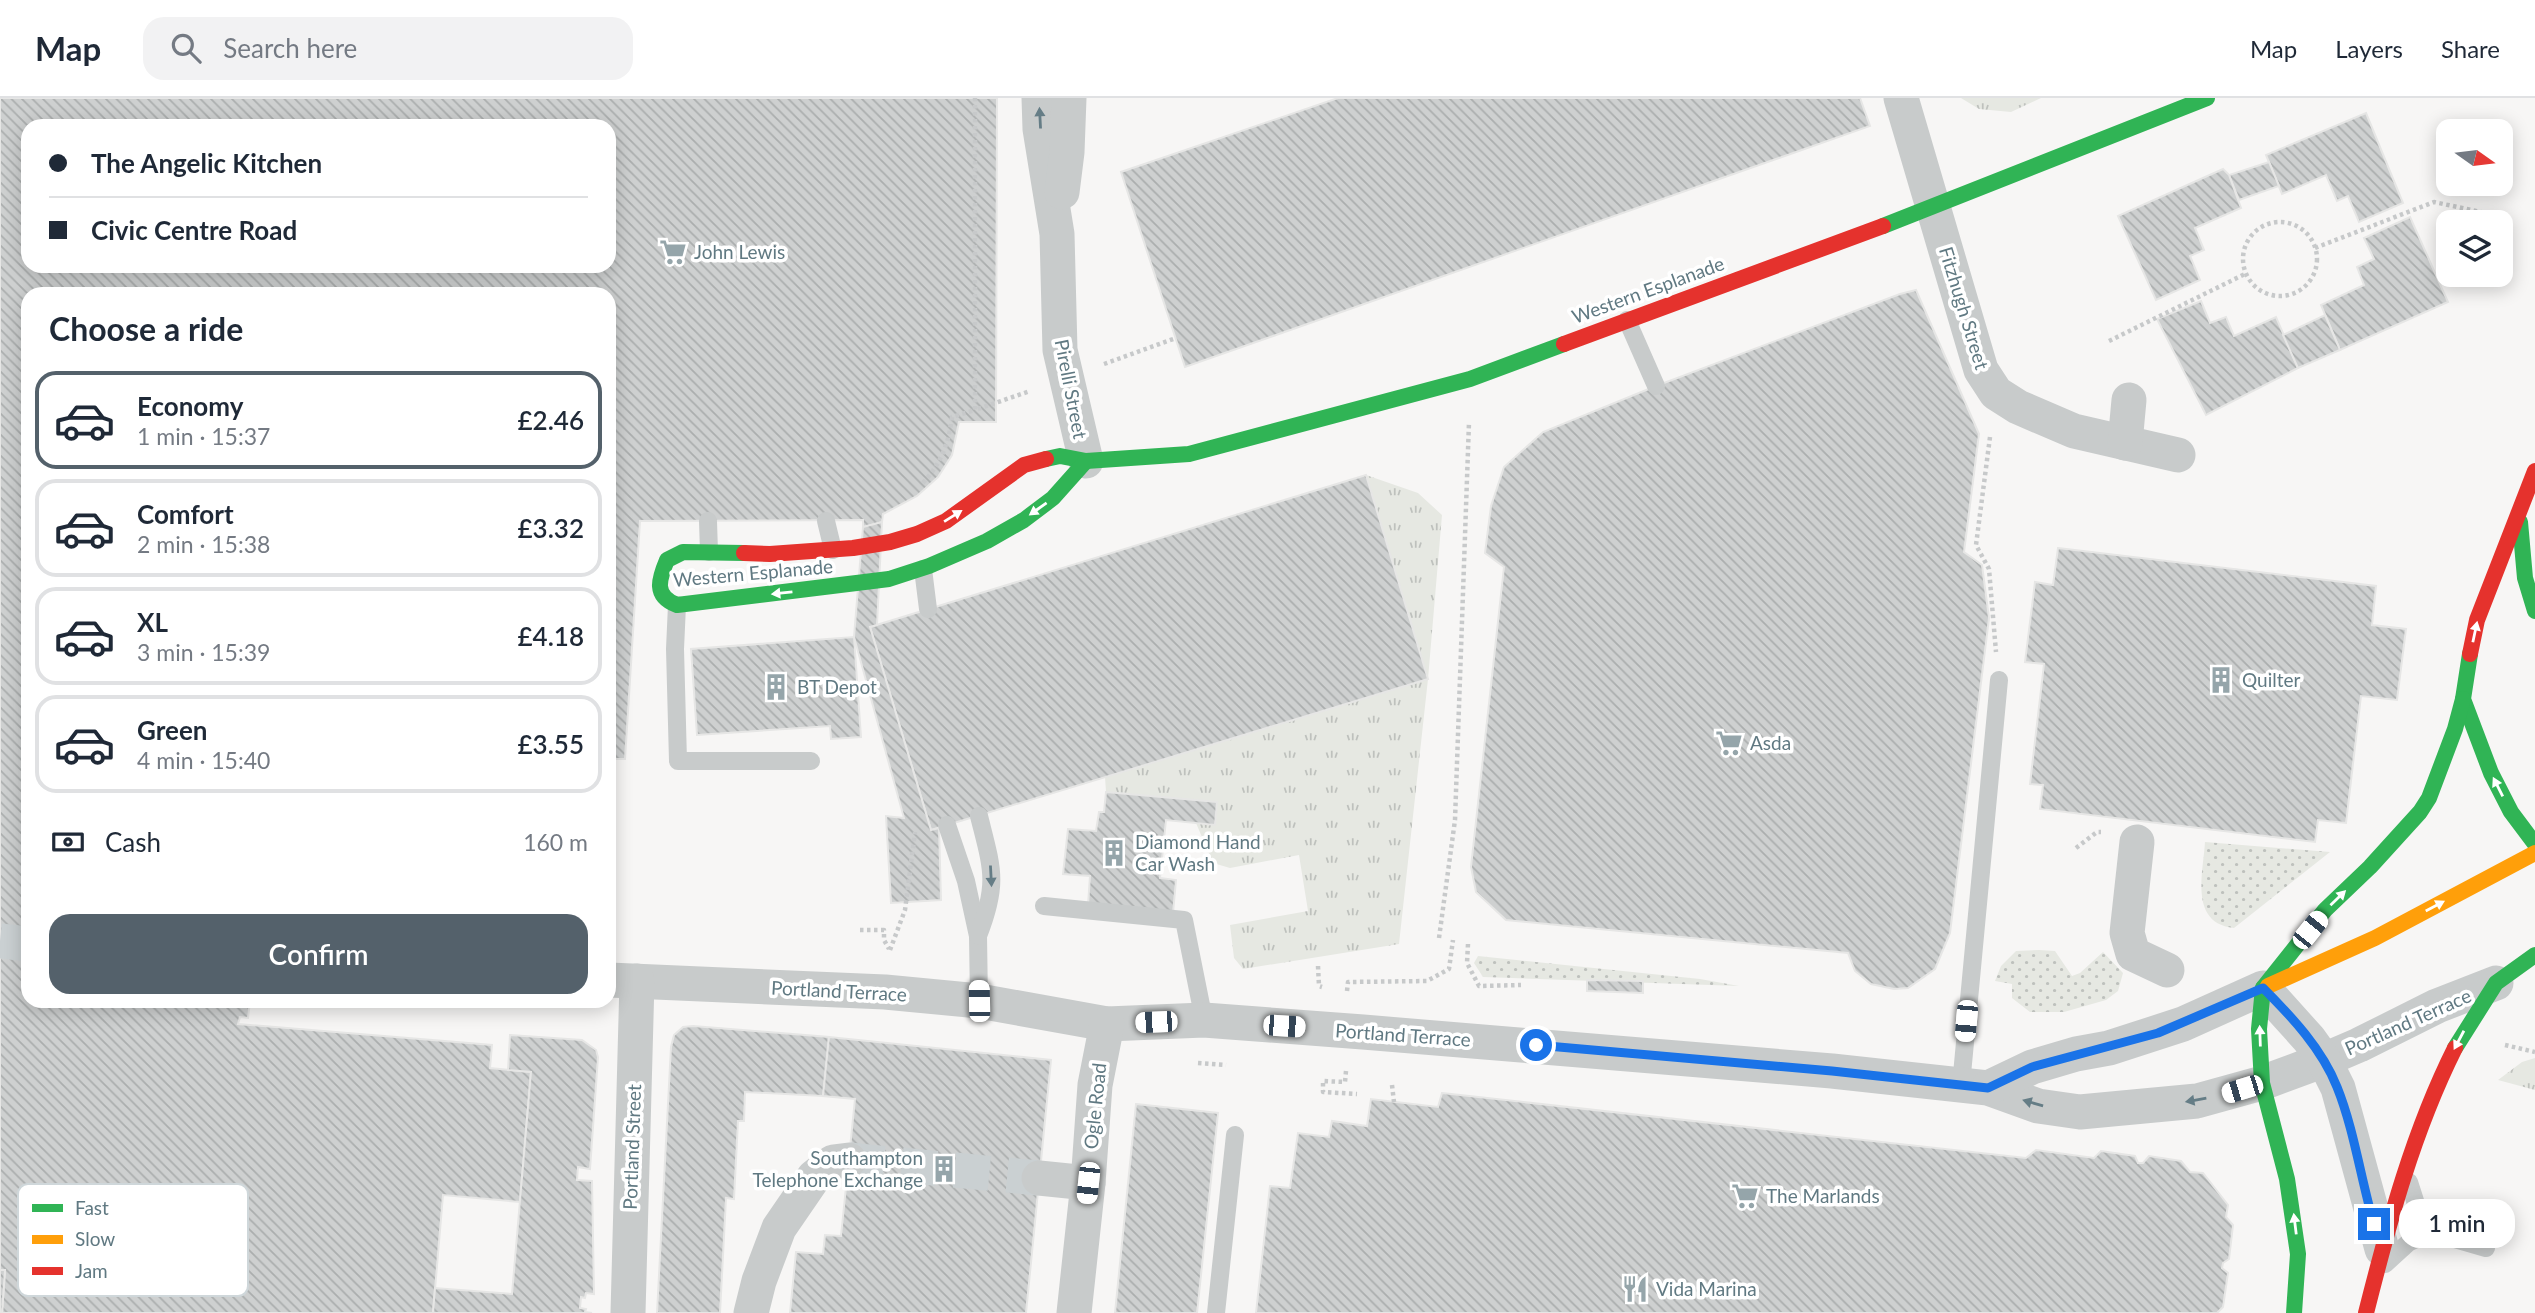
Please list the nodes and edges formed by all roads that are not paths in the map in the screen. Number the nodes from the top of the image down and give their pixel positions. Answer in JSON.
{"nodes":[{"id":1,"x":1039,"y":98,"type":"edge"},
{"id":2,"x":1069,"y":98,"type":"edge"},
{"id":3,"x":1901,"y":98,"type":"edge"},
{"id":4,"x":2207,"y":98,"type":"edge"},
{"id":5,"x":1934,"y":207,"type":"junction"},
{"id":6,"x":1056,"y":234,"type":"junction"},
{"id":7,"x":1627,"y":320,"type":"junction"},
{"id":8,"x":1656,"y":386,"type":"dead end"},
{"id":9,"x":2129,"y":400,"type":"dead end"},
{"id":10,"x":2125,"y":443,"type":"junction"},
{"id":11,"x":2178,"y":455,"type":"dead end"},
{"id":12,"x":1086,"y":461,"type":"junction"},
{"id":13,"x":2535,"y":471,"type":"edge"},
{"id":14,"x":2519,"y":513,"type":"junction"},
{"id":15,"x":708,"y":521,"type":"dead end"},
{"id":16,"x":827,"y":521,"type":"dead end"},
{"id":17,"x":833,"y":550,"type":"junction"},
{"id":18,"x":709,"y":552,"type":"junction"},
{"id":19,"x":923,"y":569,"type":"junction"},
{"id":20,"x":677,"y":605,"type":"junction"},
{"id":21,"x":928,"y":609,"type":"dead end"},
{"id":22,"x":2535,"y":611,"type":"edge"},
{"id":23,"x":1999,"y":680,"type":"road end"},
{"id":24,"x":2463,"y":699,"type":"junction"},
{"id":25,"x":811,"y":761,"type":"dead end"},
{"id":26,"x":979,"y":816,"type":"dead end"},
{"id":27,"x":947,"y":825,"type":"dead end"},
{"id":28,"x":2137,"y":842,"type":"dead end"},
{"id":29,"x":2535,"y":844,"type":"edge"},
{"id":30,"x":2535,"y":853,"type":"edge"},
{"id":31,"x":1044,"y":906,"type":"dead end"},
{"id":32,"x":978,"y":936,"type":"junction"},
{"id":33,"x":2535,"y":955,"type":"edge"},
{"id":34,"x":2167,"y":970,"type":"dead end"},
{"id":35,"x":623,"y":981,"type":"edge"},
{"id":36,"x":2496,"y":983,"type":"junction"},
{"id":37,"x":2263,"y":988,"type":"junction"},
{"id":38,"x":979,"y":1001,"type":"junction"},
{"id":39,"x":1204,"y":1020,"type":"junction"},
{"id":40,"x":1107,"y":1024,"type":"junction"},
{"id":41,"x":2324,"y":1060,"type":"junction"},
{"id":42,"x":2262,"y":1083,"type":"junction"},
{"id":43,"x":1974,"y":1087,"type":"junction"},
{"id":44,"x":1236,"y":1135,"type":"dead end"},
{"id":45,"x":849,"y":1160,"type":"tunnel mouth"},
{"id":46,"x":2405,"y":1172,"type":"junction"},
{"id":47,"x":1039,"y":1178,"type":"tunnel mouth"},
{"id":48,"x":1088,"y":1183,"type":"junction"},
{"id":49,"x":2431,"y":1232,"type":"junction"},
{"id":50,"x":2486,"y":1248,"type":"dead end"},
{"id":51,"x":2379,"y":1261,"type":"junction"},
{"id":52,"x":628,"y":1313,"type":"edge"},
{"id":53,"x":751,"y":1313,"type":"edge"},
{"id":54,"x":1074,"y":1313,"type":"edge"},
{"id":55,"x":1216,"y":1313,"type":"edge"},
{"id":56,"x":2294,"y":1313,"type":"edge"},
{"id":57,"x":2366,"y":1313,"type":"edge"}],
"edges":[{"from":6,"to":1,"type":"street","name":"Pirelli Street","one_way":true},
{"from":2,"to":6,"type":"street","name":"Pirelli Street"},
{"from":3,"to":5,"type":"street","name":"Fitzhugh Street"},
{"from":4,"to":5,"type":"street","name":"Western Esplanade"},
{"from":5,"to":7,"type":"street","name":"Western Esplanade"},
{"from":5,"to":10,"type":"street","name":"Fitzhugh Street"},
{"from":6,"to":12,"type":"street","name":"Pirelli Street"},
{"from":7,"to":8,"type":"lane"},
{"from":7,"to":12,"type":"street","name":"Western Esplanade"},
{"from":9,"to":10,"type":"street"},
{"from":10,"to":11,"type":"street","name":"Fitzhugh Street"},
{"from":17,"to":12,"type":"street","name":"Western Esplanade","one_way":true},
{"from":12,"to":19,"type":"street","name":"Western Esplanade","one_way":true},
{"from":13,"to":14,"type":"street"},
{"from":14,"to":22,"type":"street"},
{"from":24,"to":14,"type":"street","one_way":true},
{"from":15,"to":18,"type":"lane"},
{"from":16,"to":17,"type":"lane"},
{"from":17,"to":18,"type":"street","name":"Western Esplanade"},
{"from":18,"to":20,"type":"street","name":"Western Esplanade"},
{"from":19,"to":20,"type":"street","name":"Western Esplanade","one_way":true},
{"from":19,"to":21,"type":"lane"},
{"from":20,"to":25,"type":"lane"},
{"from":23,"to":43,"type":"lane"},
{"from":29,"to":24,"type":"street","one_way":true},
{"from":37,"to":24,"type":"street","one_way":true},
{"from":26,"to":32,"type":"lane","one_way":true},
{"from":27,"to":32,"type":"lane"},
{"from":28,"to":34,"type":"street"},
{"from":37,"to":30,"type":"street","one_way":true},
{"from":31,"to":39,"type":"lane"},
{"from":32,"to":38,"type":"lane"},
{"from":33,"to":36,"type":"street","name":"Portland Terrace"},
{"from":35,"to":38,"type":"street","name":"Portland Terrace"},
{"from":35,"to":52,"type":"street","name":"Portland Street"},
{"from":36,"to":41,"type":"street","name":"Portland Terrace"},
{"from":36,"to":46,"type":"street","one_way":true},
{"from":37,"to":41,"type":"street"},
{"from":42,"to":37,"type":"street","one_way":true},
{"from":37,"to":43,"type":"street"},
{"from":38,"to":40,"type":"street","name":"Portland Terrace"},
{"from":39,"to":40,"type":"street","name":"Portland Terrace"},
{"from":39,"to":43,"type":"street","name":"Portland Terrace"},
{"from":40,"to":48,"type":"street","name":"Ogle Road"},
{"from":41,"to":42,"type":"street","name":"Portland Terrace"},
{"from":41,"to":51,"type":"street"},
{"from":42,"to":43,"type":"street","name":"Portland Terrace","one_way":true},
{"from":56,"to":42,"type":"street","one_way":true},
{"from":44,"to":55,"type":"lane"},
{"from":45,"to":53,"type":"street"},
{"from":46,"to":49,"type":"lane"},
{"from":46,"to":51,"type":"street"},
{"from":47,"to":48,"type":"street"},
{"from":48,"to":54,"type":"street","name":"Ogle Road"},
{"from":49,"to":50,"type":"lane"},
{"from":49,"to":51,"type":"lane"},
{"from":51,"to":57,"type":"street"}]}
